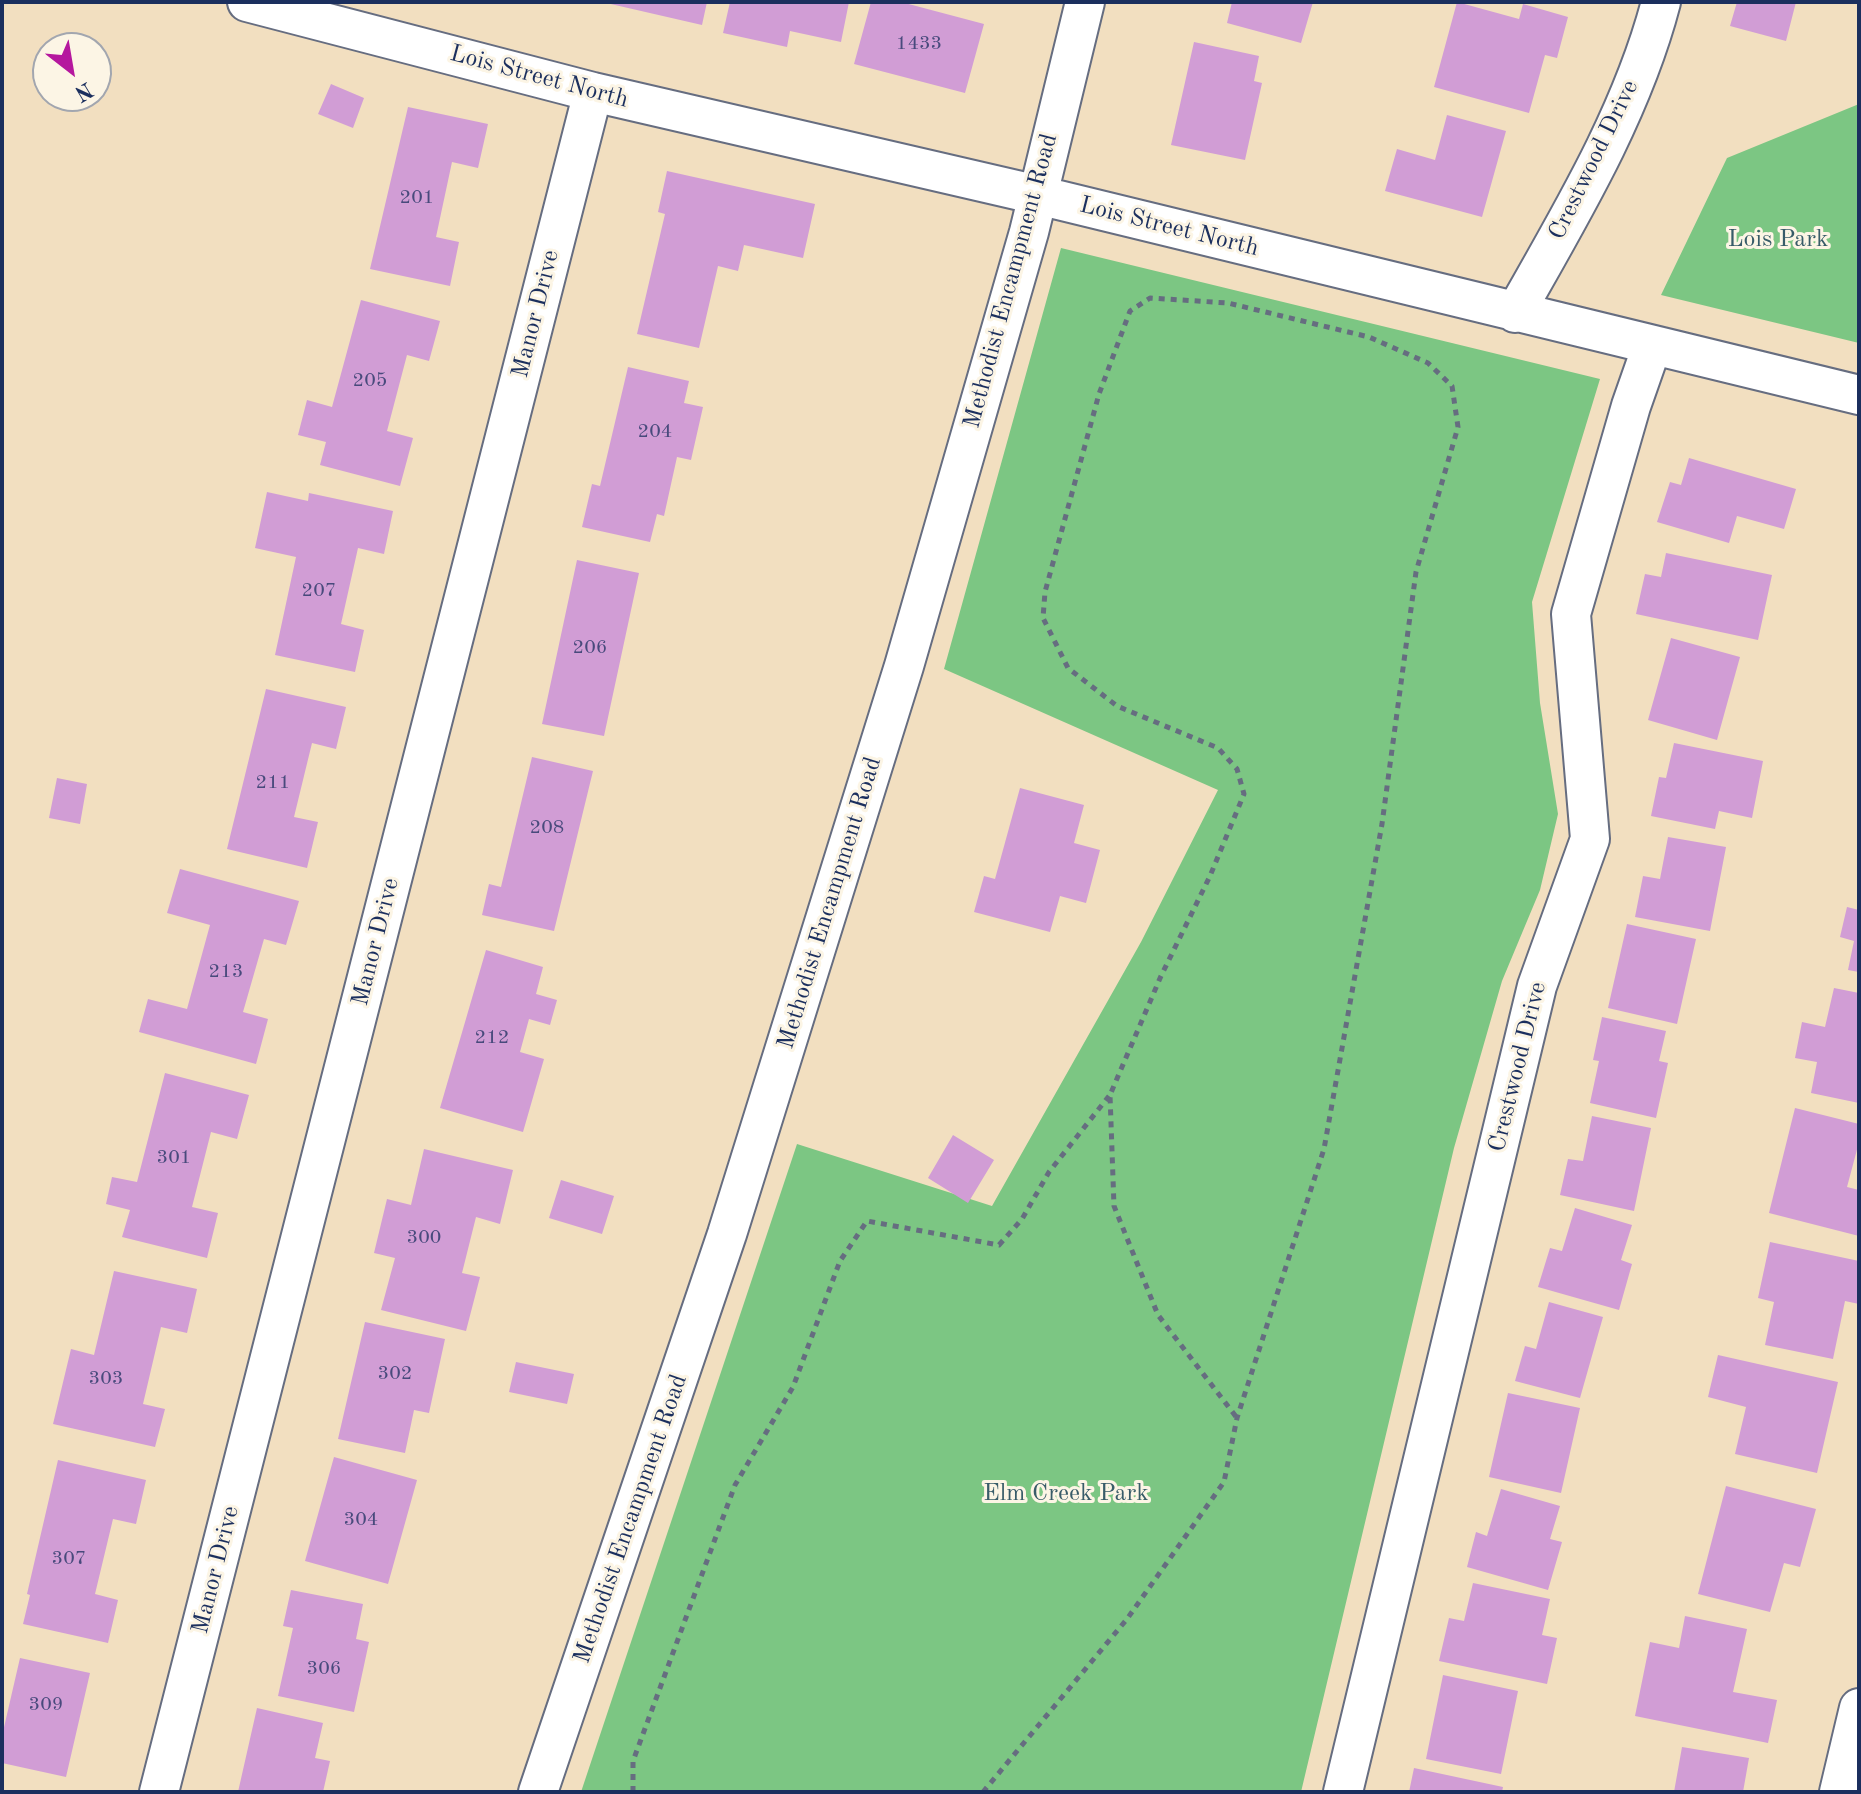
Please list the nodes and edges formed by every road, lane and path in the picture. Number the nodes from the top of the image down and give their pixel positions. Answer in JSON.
{"nodes":[{"id":1,"x":247,"y":2,"type":"edge"},
{"id":2,"x":1085,"y":2,"type":"edge"},
{"id":3,"x":1661,"y":2,"type":"edge"},
{"id":4,"x":593,"y":92,"type":"junction"},
{"id":5,"x":1038,"y":195,"type":"junction"},
{"id":6,"x":1515,"y":313,"type":"junction"},
{"id":7,"x":1652,"y":346,"type":"junction"},
{"id":8,"x":1859,"y":395,"type":"edge"},
{"id":9,"x":1110,"y":1095,"type":"junction"},
{"id":10,"x":1237,"y":1418,"type":"junction"},
{"id":11,"x":1859,"y":1708,"type":"edge"},
{"id":12,"x":159,"y":1792,"type":"edge"},
{"id":13,"x":538,"y":1792,"type":"edge"},
{"id":14,"x":633,"y":1792,"type":"edge"},
{"id":15,"x":983,"y":1792,"type":"edge"},
{"id":16,"x":1343,"y":1792,"type":"edge"},
{"id":17,"x":1839,"y":1792,"type":"edge"}],
"edges":[{"from":1,"to":4,"type":"street","name":"Lois Street North"},
{"from":2,"to":5,"type":"street","name":"Methodist Encampment Road"},
{"from":3,"to":6,"type":"street","name":"Crestwood Drive"},
{"from":4,"to":5,"type":"street","name":"Lois Street North"},
{"from":4,"to":12,"type":"street","name":"Manor Drive"},
{"from":5,"to":6,"type":"street","name":"Lois Street North"},
{"from":5,"to":13,"type":"street","name":"Methodist Encampment Road"},
{"from":6,"to":7,"type":"street","name":"Lois Street North"},
{"from":7,"to":8,"type":"street","name":"Lois Street North"},
{"from":7,"to":16,"type":"street","name":"Crestwood Drive"},
{"from":9,"to":10,"type":"path"},
{"from":9,"to":10,"type":"path"},
{"from":9,"to":14,"type":"path"},
{"from":10,"to":15,"type":"path"},
{"from":11,"to":17,"type":"street"}]}
